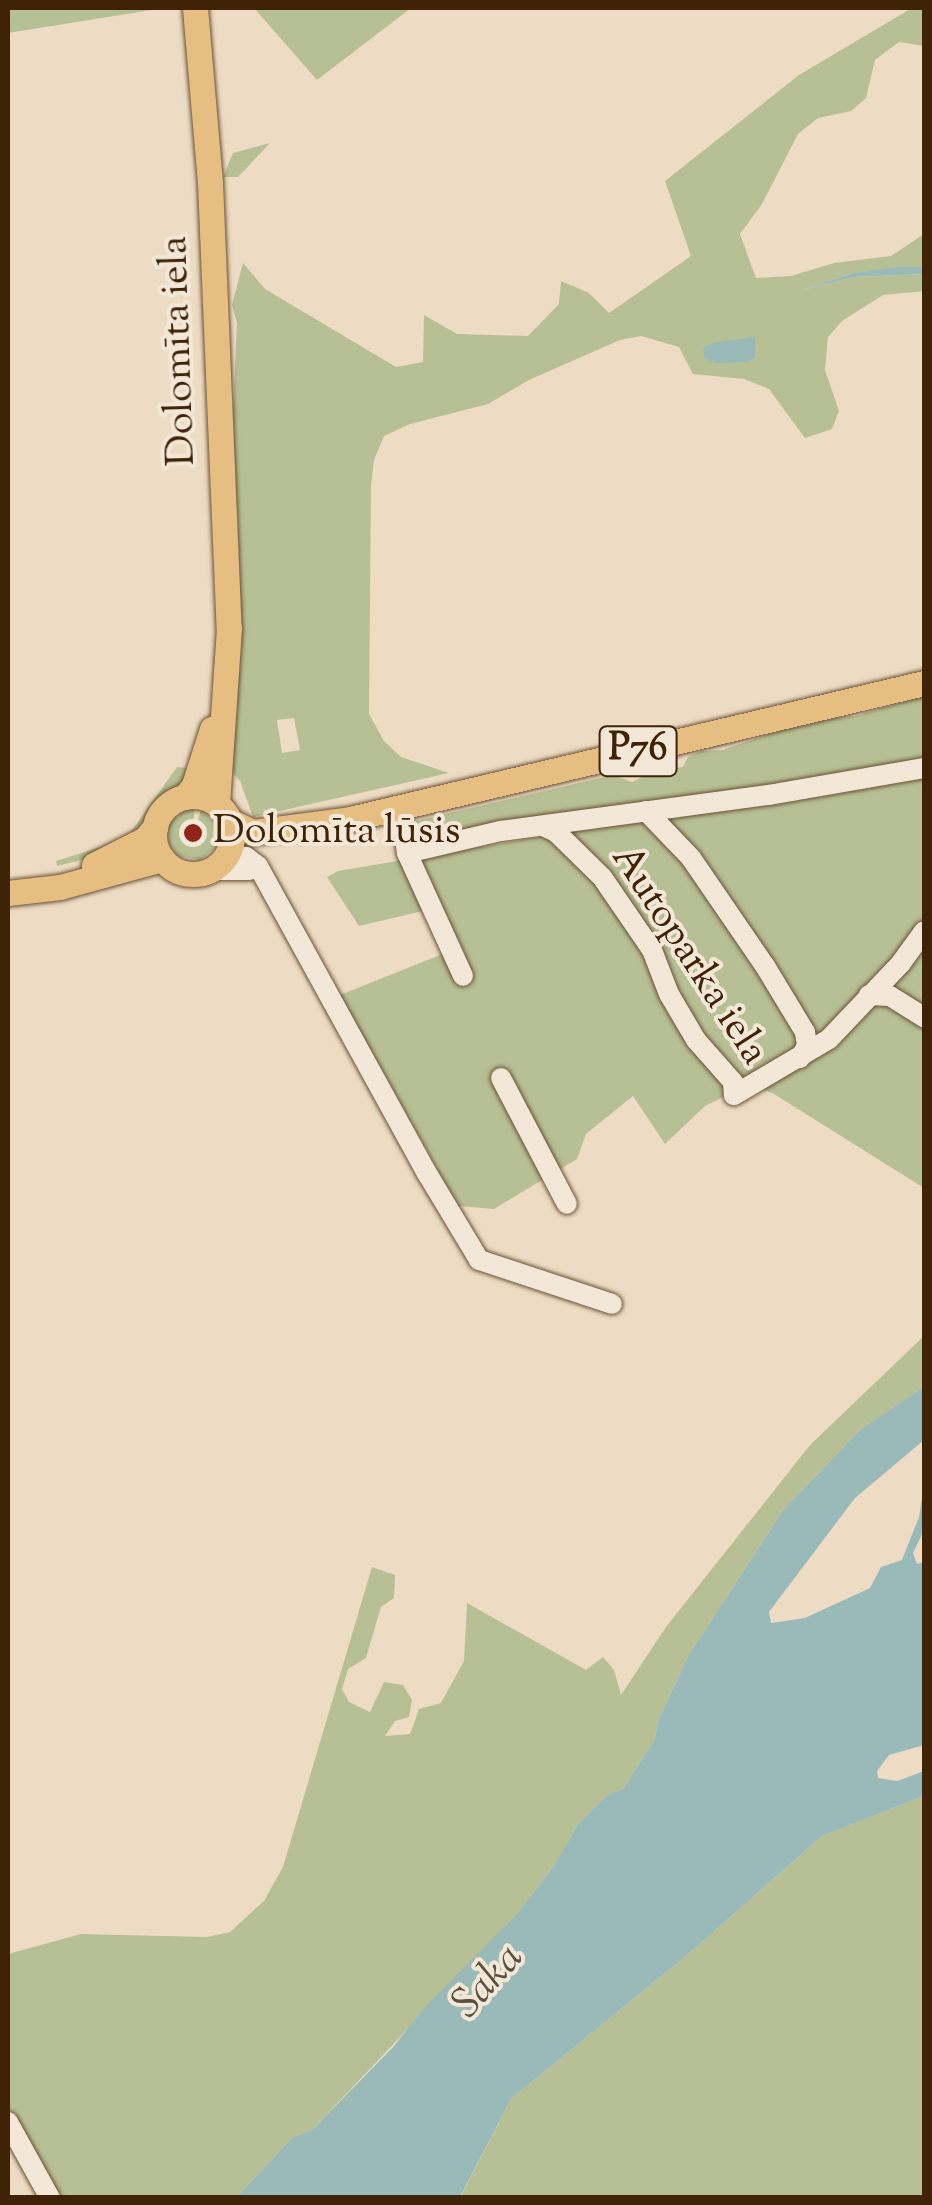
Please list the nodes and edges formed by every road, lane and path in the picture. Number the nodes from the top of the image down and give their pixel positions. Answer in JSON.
{"nodes":[{"id":1,"x":195,"y":8,"type":"edge"},
{"id":2,"x":924,"y":682,"type":"edge"},
{"id":3,"x":225,"y":691,"type":"junction"},
{"id":4,"x":924,"y":768,"type":"edge"},
{"id":5,"x":185,"y":797,"type":"junction"},
{"id":6,"x":400,"y":807,"type":"junction"},
{"id":7,"x":646,"y":811,"type":"junction"},
{"id":8,"x":223,"y":813,"type":"junction"},
{"id":9,"x":350,"y":819,"type":"junction"},
{"id":10,"x":543,"y":826,"type":"junction"},
{"id":11,"x":155,"y":827,"type":"junction"},
{"id":12,"x":407,"y":852,"type":"junction"},
{"id":13,"x":223,"y":858,"type":"junction"},
{"id":14,"x":162,"y":859,"type":"junction"},
{"id":15,"x":20,"y":890,"type":"edge"},
{"id":16,"x":924,"y":932,"type":"edge"},
{"id":17,"x":464,"y":976,"type":"dead end"},
{"id":18,"x":869,"y":995,"type":"junction"},
{"id":19,"x":924,"y":1017,"type":"edge"},
{"id":20,"x":800,"y":1058,"type":"junction"},
{"id":21,"x":501,"y":1078,"type":"dead end"},
{"id":22,"x":566,"y":1204,"type":"dead end"},
{"id":23,"x":612,"y":1304,"type":"dead end"},
{"id":24,"x":8,"y":2122,"type":"edge"},
{"id":25,"x":50,"y":2198,"type":"edge"}],
"edges":[{"from":1,"to":3,"type":"main road","name":"Dolomīta iela"},
{"from":2,"to":6,"type":"main road","number":"P76"},
{"from":3,"to":5,"type":"main road","name":"Dolomīta iela"},
{"from":3,"to":8,"type":"main road","name":"Dolomīta iela"},
{"from":4,"to":7,"type":"street"},
{"from":5,"to":8,"type":"main road","number":"P76"},
{"from":5,"to":11,"type":"main road","number":"P76"},
{"from":6,"to":9,"type":"main road","number":"P76"},
{"from":6,"to":12,"type":"street"},
{"from":7,"to":10,"type":"street"},
{"from":7,"to":20,"type":"street"},
{"from":8,"to":9,"type":"main road","number":"P76"},
{"from":8,"to":13,"type":"main road"},
{"from":9,"to":13,"type":"main road","number":"P76"},
{"from":10,"to":12,"type":"street"},
{"from":10,"to":20,"type":"street","name":"Autoparka iela"},
{"from":11,"to":14,"type":"main road"},
{"from":11,"to":15,"type":"main road","number":"P76"},
{"from":12,"to":17,"type":"street"},
{"from":13,"to":14,"type":"main road","number":"P76"},
{"from":13,"to":23,"type":"street"},
{"from":14,"to":15,"type":"main road","number":"P76"},
{"from":16,"to":18,"type":"street","name":"Autoparka iela"},
{"from":18,"to":19,"type":"street"},
{"from":18,"to":20,"type":"street","name":"Autoparka iela"},
{"from":21,"to":22,"type":"street"},
{"from":24,"to":25,"type":"street"}]}
